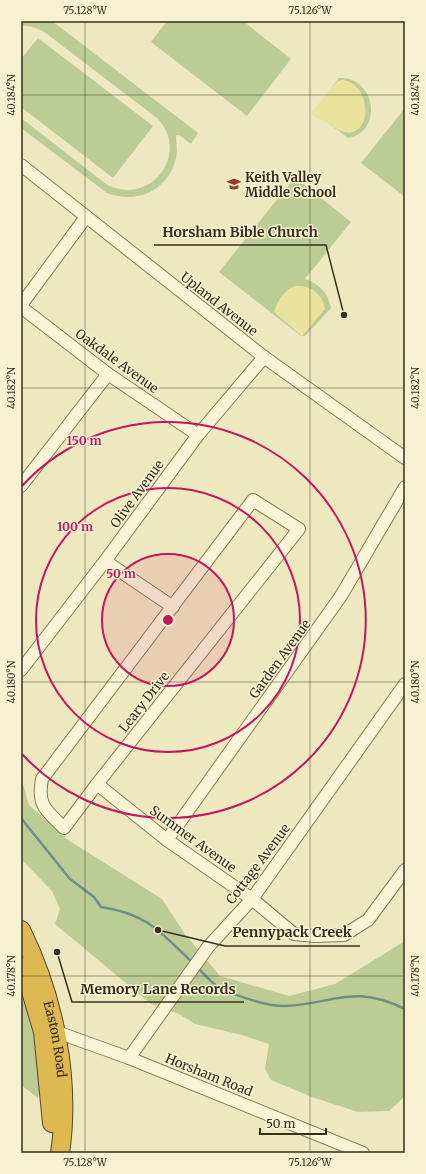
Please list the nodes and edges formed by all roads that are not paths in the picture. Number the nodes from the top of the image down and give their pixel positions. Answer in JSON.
{"nodes":[{"id":1,"x":21,"y":165,"type":"edge"},
{"id":2,"x":86,"y":217,"type":"junction"},
{"id":3,"x":21,"y":306,"type":"edge"},
{"id":4,"x":264,"y":357,"type":"junction"},
{"id":5,"x":108,"y":374,"type":"junction"},
{"id":6,"x":198,"y":435,"type":"junction"},
{"id":7,"x":405,"y":458,"type":"edge"},
{"id":8,"x":21,"y":486,"type":"edge"},
{"id":9,"x":405,"y":487,"type":"edge"},
{"id":10,"x":106,"y":561,"type":"junction"},
{"id":11,"x":173,"y":608,"type":"junction"},
{"id":12,"x":21,"y":670,"type":"edge"},
{"id":13,"x":405,"y":684,"type":"edge"},
{"id":14,"x":97,"y":784,"type":"junction"},
{"id":15,"x":167,"y":840,"type":"junction"},
{"id":16,"x":405,"y":870,"type":"edge"},
{"id":17,"x":252,"y":899,"type":"junction"},
{"id":18,"x":21,"y":930,"type":"edge"},
{"id":19,"x":21,"y":966,"type":"edge"},
{"id":20,"x":50,"y":1032,"type":"junction"},
{"id":21,"x":129,"y":1058,"type":"junction"},
{"id":22,"x":57,"y":1153,"type":"edge"},
{"id":23,"x":60,"y":1153,"type":"edge"},
{"id":24,"x":363,"y":1153,"type":"edge"}],
"edges":[{"from":1,"to":2,"type":"street","name":"Upland Avenue"},
{"from":2,"to":3,"type":"street"},
{"from":2,"to":4,"type":"street","name":"Upland Avenue"},
{"from":3,"to":5,"type":"street","name":"Oakdale Avenue"},
{"from":4,"to":6,"type":"street","name":"Olive Avenue"},
{"from":4,"to":7,"type":"street","name":"Upland Avenue"},
{"from":5,"to":6,"type":"street","name":"Oakdale Avenue"},
{"from":5,"to":8,"type":"street"},
{"from":6,"to":10,"type":"street","name":"Olive Avenue"},
{"from":9,"to":15,"type":"street","name":"Garden Avenue"},
{"from":10,"to":11,"type":"street"},
{"from":10,"to":12,"type":"street","name":"Olive Avenue"},
{"from":11,"to":14,"type":"street","name":"Leary Drive"},
{"from":11,"to":14,"type":"street","name":"Leary Drive"},
{"from":13,"to":17,"type":"street","name":"Cottage Avenue"},
{"from":14,"to":15,"type":"street","name":"Summer Avenue"},
{"from":15,"to":17,"type":"street","name":"Summer Avenue"},
{"from":16,"to":17,"type":"street","name":"Summer Avenue"},
{"from":17,"to":21,"type":"street","name":"Cottage Avenue"},
{"from":18,"to":20,"type":"highway","name":"Easton Road"},
{"from":19,"to":20,"type":"highway","name":"Easton Road"},
{"from":20,"to":21,"type":"street","name":"Horsham Road"},
{"from":20,"to":22,"type":"highway","name":"Easton Road"},
{"from":20,"to":23,"type":"highway","name":"Easton Road"},
{"from":21,"to":24,"type":"street","name":"Horsham Road"}]}
